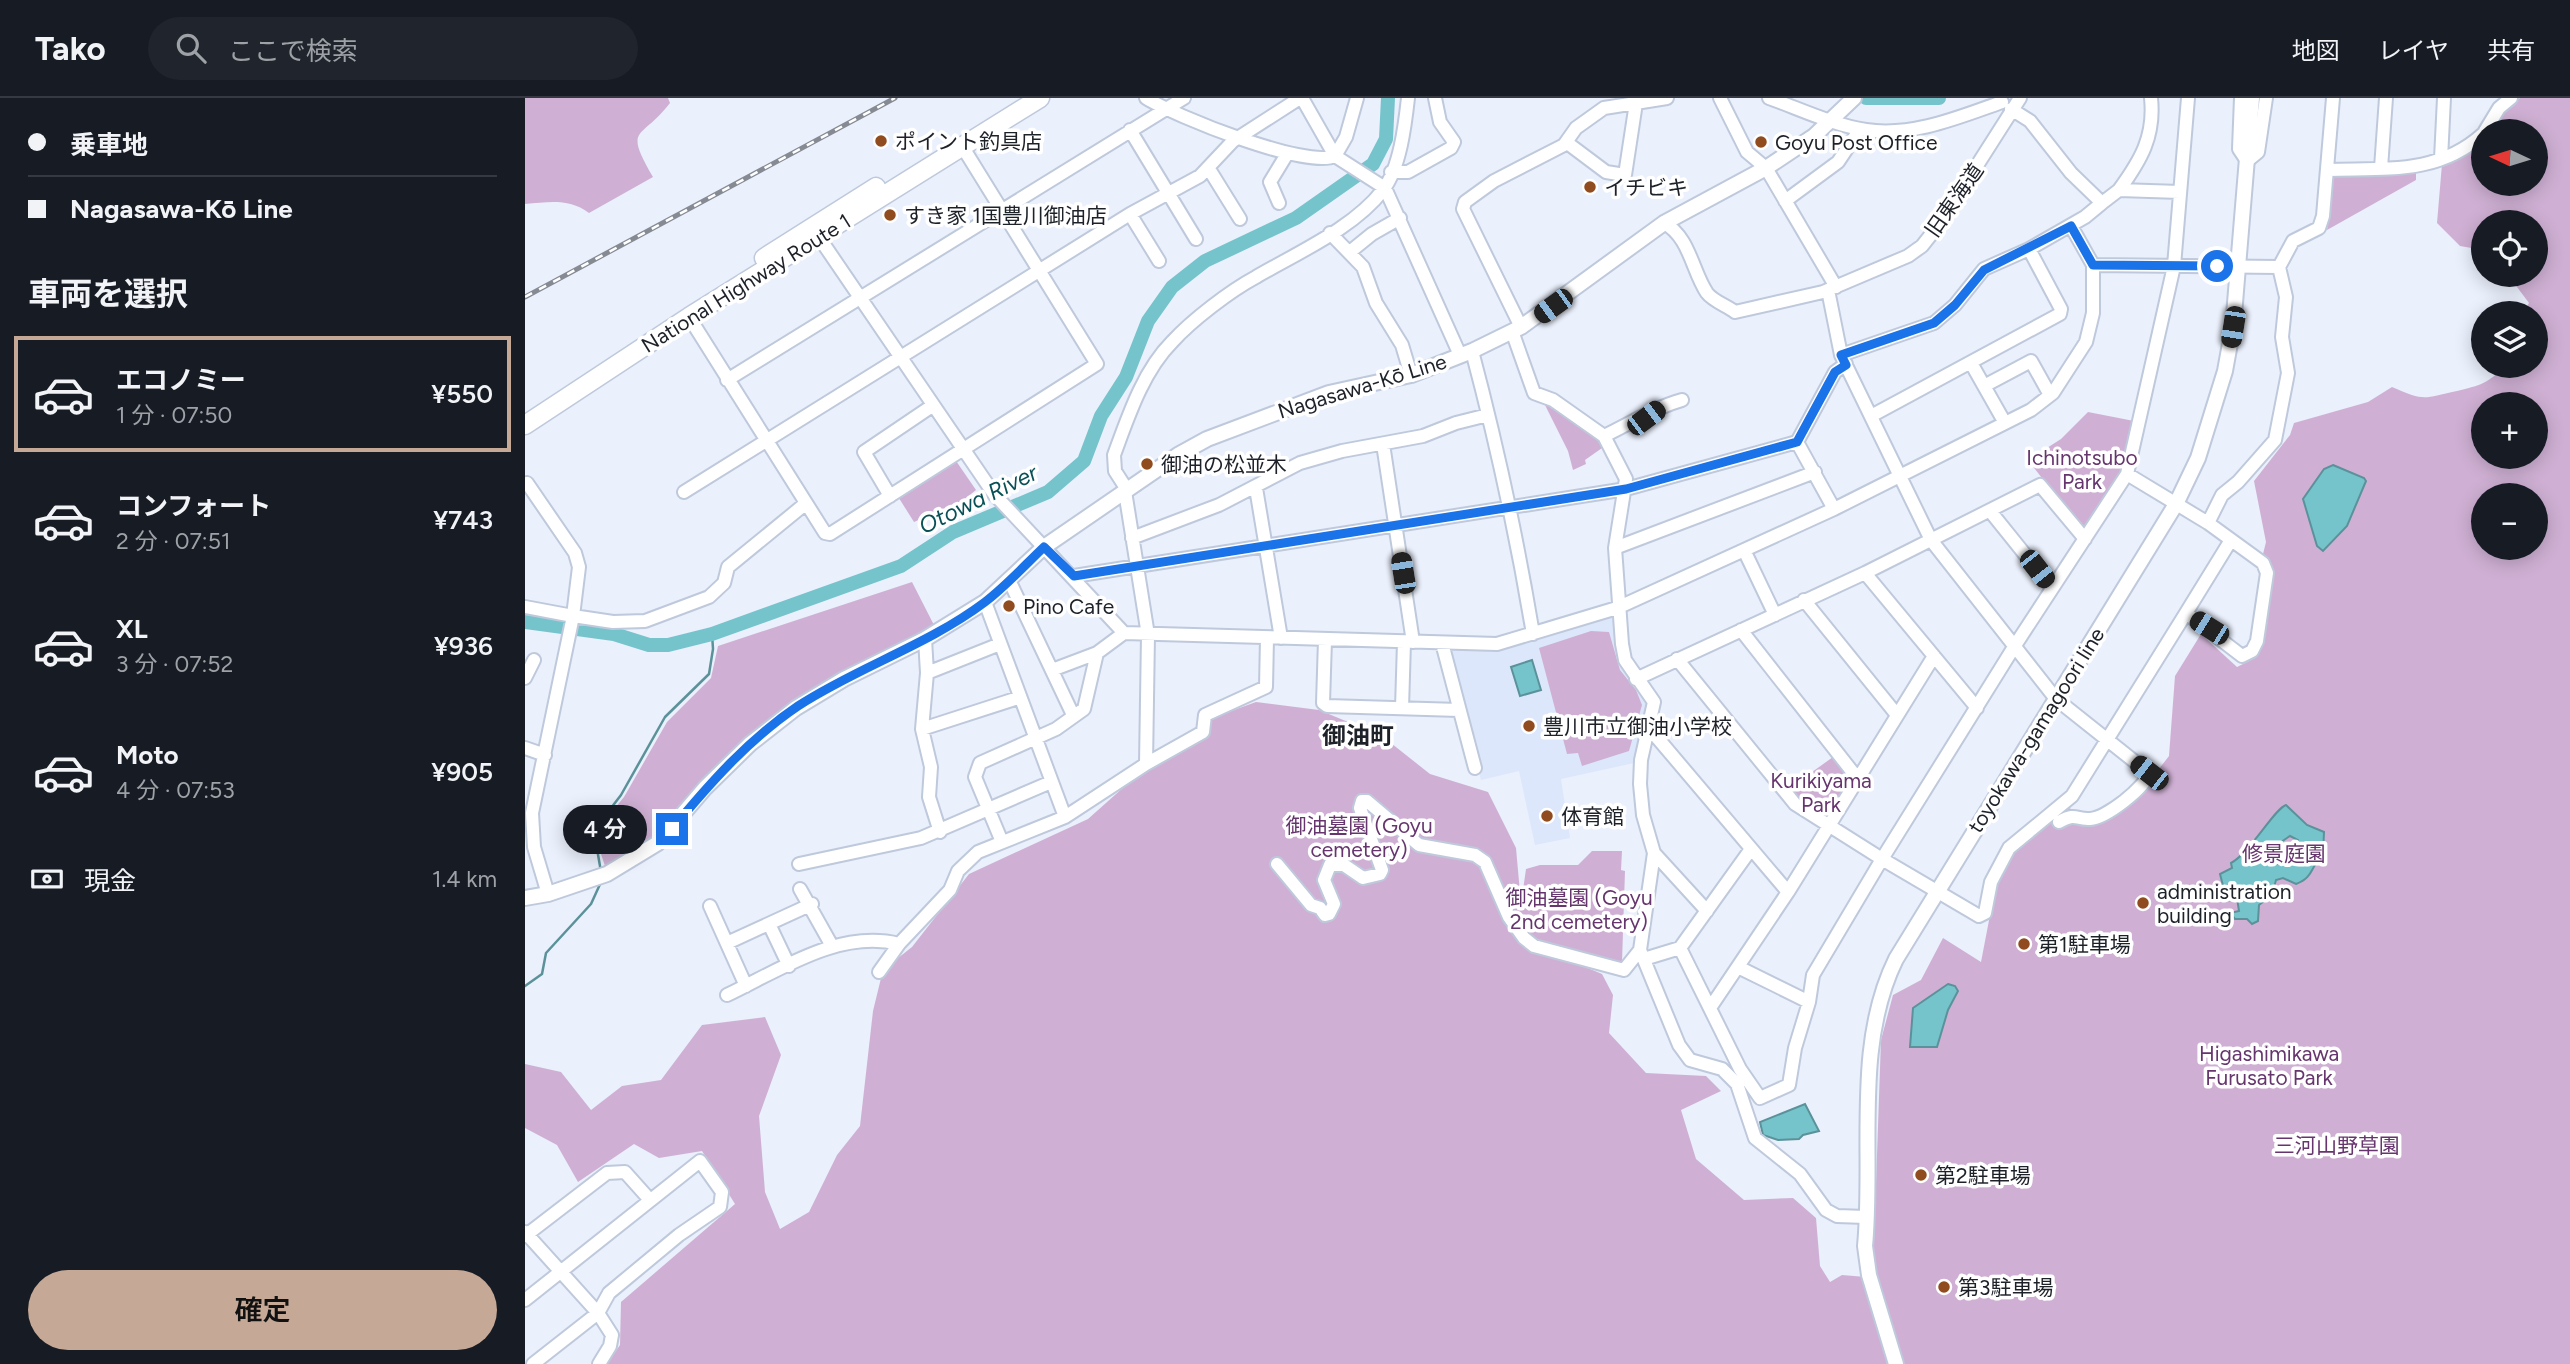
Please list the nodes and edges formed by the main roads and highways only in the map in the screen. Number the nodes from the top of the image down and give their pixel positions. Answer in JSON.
{"nodes":[{"id":1,"x":1021,"y":98,"type":"edge"},
{"id":2,"x":1039,"y":98,"type":"edge"},
{"id":3,"x":1854,"y":98,"type":"edge"},
{"id":4,"x":2252,"y":98,"type":"edge"},
{"id":5,"x":816,"y":233,"type":"junction"},
{"id":6,"x":525,"y":411,"type":"edge"},
{"id":7,"x":525,"y":425,"type":"edge"},
{"id":8,"x":525,"y":898,"type":"edge"},
{"id":9,"x":1896,"y":1364,"type":"edge"}],
"edges":[{"from":1,"to":5,"type":"highway","name":"National Highway Route 1"},
{"from":2,"to":5,"type":"highway","name":"National Highway Route 1"},
{"from":3,"to":8,"type":"main road","name":"Nagasawa-Kō Line"},
{"from":4,"to":9,"type":"main road","name":"toyokawa-gamagoori line"},
{"from":5,"to":6,"type":"highway","name":"National Highway Route 1"},
{"from":5,"to":7,"type":"highway","name":"National Highway Route 1"}]}
